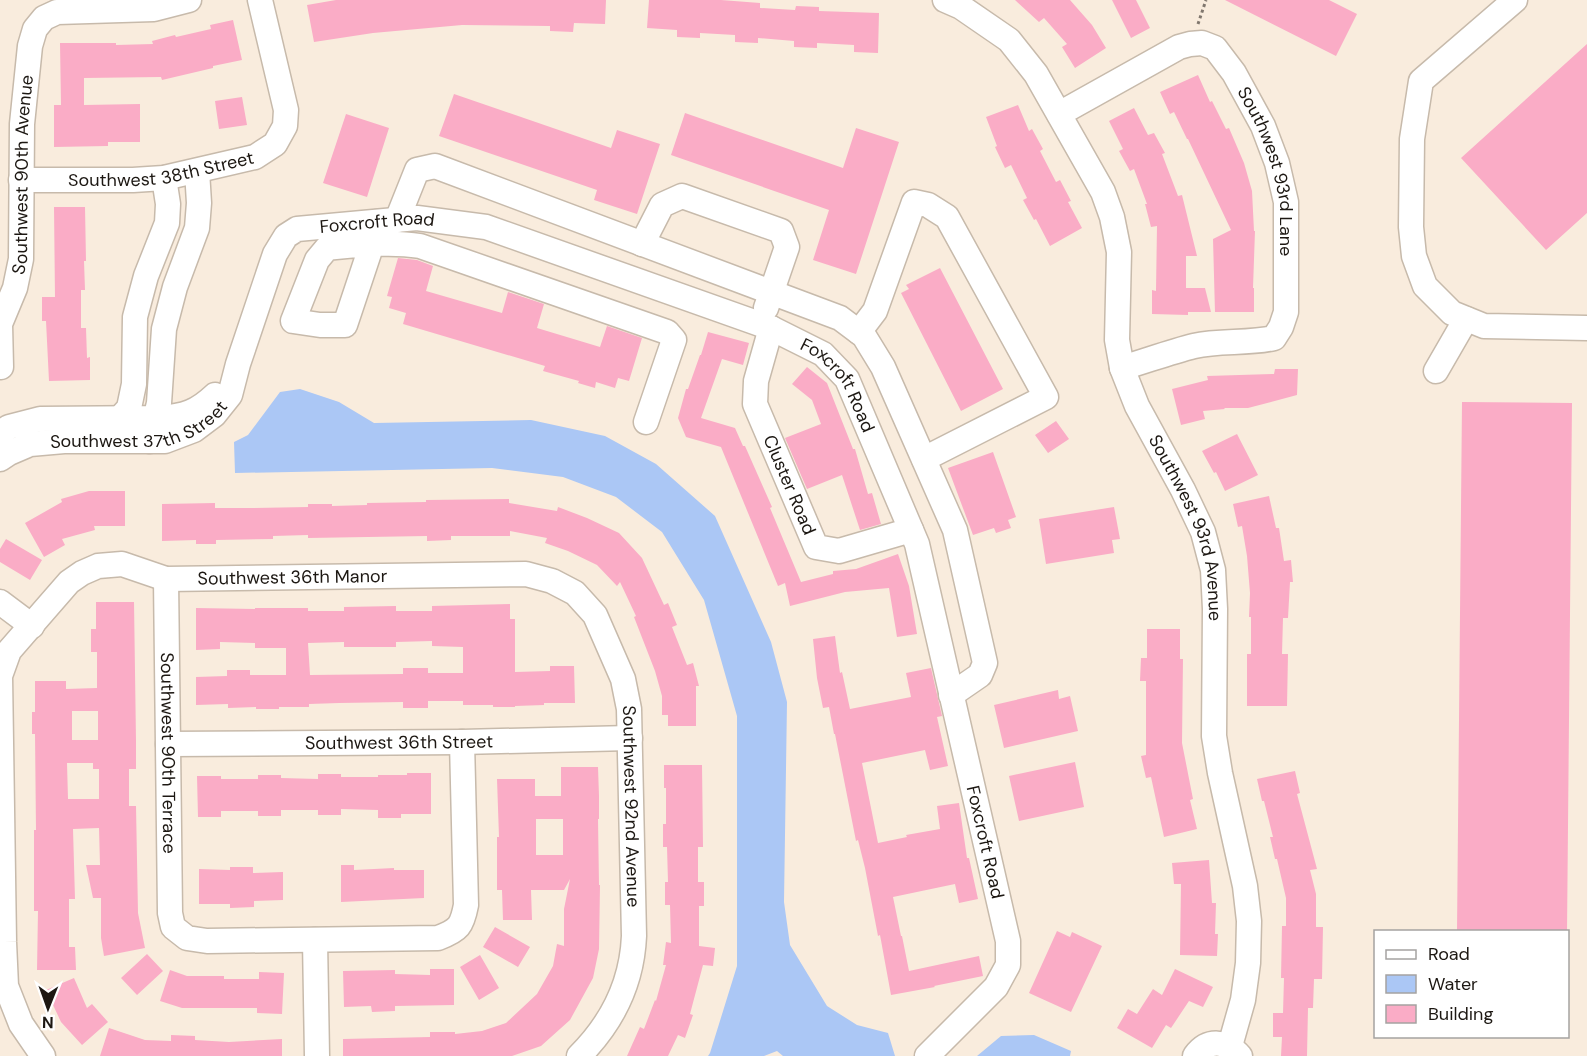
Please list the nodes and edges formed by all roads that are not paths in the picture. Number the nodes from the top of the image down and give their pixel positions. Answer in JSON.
{"nodes":[{"id":1,"x":189,"y":0,"type":"edge"},
{"id":2,"x":260,"y":0,"type":"edge"},
{"id":3,"x":945,"y":0,"type":"edge"},
{"id":4,"x":1515,"y":0,"type":"edge"},
{"id":5,"x":1059,"y":114,"type":"junction"},
{"id":6,"x":197,"y":171,"type":"junction"},
{"id":7,"x":164,"y":178,"type":"junction"},
{"id":8,"x":21,"y":180,"type":"junction"},
{"id":9,"x":382,"y":229,"type":"junction"},
{"id":10,"x":526,"y":242,"type":"junction"},
{"id":11,"x":642,"y":244,"type":"junction"},
{"id":12,"x":555,"y":251,"type":"junction"},
{"id":13,"x":146,"y":276,"type":"junction"},
{"id":14,"x":514,"y":278,"type":"junction"},
{"id":15,"x":175,"y":287,"type":"junction"},
{"id":16,"x":542,"y":288,"type":"junction"},
{"id":17,"x":771,"y":292,"type":"junction"},
{"id":18,"x":1466,"y":319,"type":"junction"},
{"id":19,"x":765,"y":326,"type":"junction"},
{"id":20,"x":1587,"y":328,"type":"edge"},
{"id":21,"x":859,"y":332,"type":"junction"},
{"id":22,"x":238,"y":364,"type":"joint"},
{"id":23,"x":1,"y":367,"type":"edge"},
{"id":24,"x":1122,"y":368,"type":"junction"},
{"id":25,"x":1436,"y":370,"type":"dead end"},
{"id":26,"x":121,"y":417,"type":"junction"},
{"id":27,"x":646,"y":422,"type":"dead end"},
{"id":28,"x":153,"y":429,"type":"junction"},
{"id":29,"x":0,"y":433,"type":"edge"},
{"id":30,"x":0,"y":459,"type":"edge"},
{"id":31,"x":924,"y":459,"type":"junction"},
{"id":32,"x":911,"y":530,"type":"junction"},
{"id":33,"x":166,"y":579,"type":"junction"},
{"id":34,"x":576,"y":593,"type":"joint"},
{"id":35,"x":0,"y":602,"type":"edge"},
{"id":36,"x":32,"y":626,"type":"junction"},
{"id":37,"x":5,"y":648,"type":"edge"},
{"id":38,"x":951,"y":694,"type":"junction"},
{"id":39,"x":630,"y":738,"type":"junction"},
{"id":40,"x":462,"y":742,"type":"junction"},
{"id":41,"x":168,"y":744,"type":"junction"},
{"id":42,"x":315,"y":940,"type":"junction"},
{"id":43,"x":1235,"y":1051,"type":"edge"},
{"id":44,"x":43,"y":1056,"type":"edge"},
{"id":45,"x":317,"y":1056,"type":"edge"},
{"id":46,"x":579,"y":1056,"type":"edge"},
{"id":47,"x":927,"y":1056,"type":"edge"},
{"id":48,"x":1195,"y":1056,"type":"edge"}],
"edges":[{"from":1,"to":8,"type":"street","name":"Southwest 90th Avenue"},
{"from":2,"to":6,"type":"street","name":"Southwest 38th Street"},
{"from":3,"to":5,"type":"street","name":"Southwest 93rd Avenue"},
{"from":4,"to":18,"type":"street"},
{"from":5,"to":24,"type":"street","name":"Southwest 93rd Avenue"},
{"from":5,"to":24,"type":"street","name":"Southwest 93rd Lane"},
{"from":6,"to":7,"type":"street","name":"Southwest 38th Street"},
{"from":6,"to":15,"type":"street"},
{"from":7,"to":8,"type":"street","name":"Southwest 38th Street"},
{"from":7,"to":13,"type":"street"},
{"from":8,"to":23,"type":"street","name":"Southwest 90th Avenue"},
{"from":9,"to":10,"type":"street","name":"Foxcroft Road"},
{"from":9,"to":11,"type":"street"},
{"from":9,"to":14,"type":"street"},
{"from":9,"to":22,"type":"street","name":"Foxcroft Road"},
{"from":10,"to":12,"type":"street","name":"Foxcroft Road"},
{"from":10,"to":14,"type":"street"},
{"from":11,"to":17,"type":"street"},
{"from":11,"to":17,"type":"street"},
{"from":12,"to":16,"type":"street"},
{"from":12,"to":19,"type":"street","name":"Foxcroft Road"},
{"from":13,"to":15,"type":"street"},
{"from":13,"to":26,"type":"street"},
{"from":14,"to":16,"type":"street"},
{"from":15,"to":28,"type":"street"},
{"from":16,"to":27,"type":"street"},
{"from":17,"to":19,"type":"street"},
{"from":17,"to":21,"type":"street"},
{"from":18,"to":20,"type":"street"},
{"from":18,"to":25,"type":"street"},
{"from":19,"to":32,"type":"street","name":"Foxcroft Road"},
{"from":19,"to":32,"type":"street","name":"Cluster Road"},
{"from":21,"to":31,"type":"street"},
{"from":21,"to":31,"type":"street"},
{"from":22,"to":28,"type":"street","name":"Southwest 37th Street"},
{"from":24,"to":43,"type":"street","name":"Southwest 93rd Avenue"},
{"from":26,"to":28,"type":"street","name":"Southwest 37th Street"},
{"from":26,"to":29,"type":"street","name":"Southwest 37th Street"},
{"from":28,"to":30,"type":"street","name":"Southwest 37th Street"},
{"from":31,"to":38,"type":"street"},
{"from":32,"to":38,"type":"street","name":"Foxcroft Road"},
{"from":33,"to":34,"type":"street","name":"Southwest 36th Manor"},
{"from":33,"to":36,"type":"street","name":"Southwest 36th Manor"},
{"from":33,"to":41,"type":"street","name":"Southwest 90th Terrace"},
{"from":34,"to":39,"type":"street","name":"Southwest 92nd Avenue"},
{"from":35,"to":36,"type":"street"},
{"from":36,"to":37,"type":"street","name":"Southwest 36th Manor"},
{"from":37,"to":44,"type":"street"},
{"from":38,"to":47,"type":"street","name":"Foxcroft Road"},
{"from":39,"to":40,"type":"street","name":"Southwest 36th Street"},
{"from":39,"to":46,"type":"street","name":"Southwest 92nd Avenue"},
{"from":40,"to":41,"type":"street","name":"Southwest 36th Street"},
{"from":40,"to":42,"type":"street"},
{"from":41,"to":42,"type":"street","name":"Southwest 90th Terrace"},
{"from":42,"to":45,"type":"street"},
{"from":43,"to":48,"type":"street"}]}
